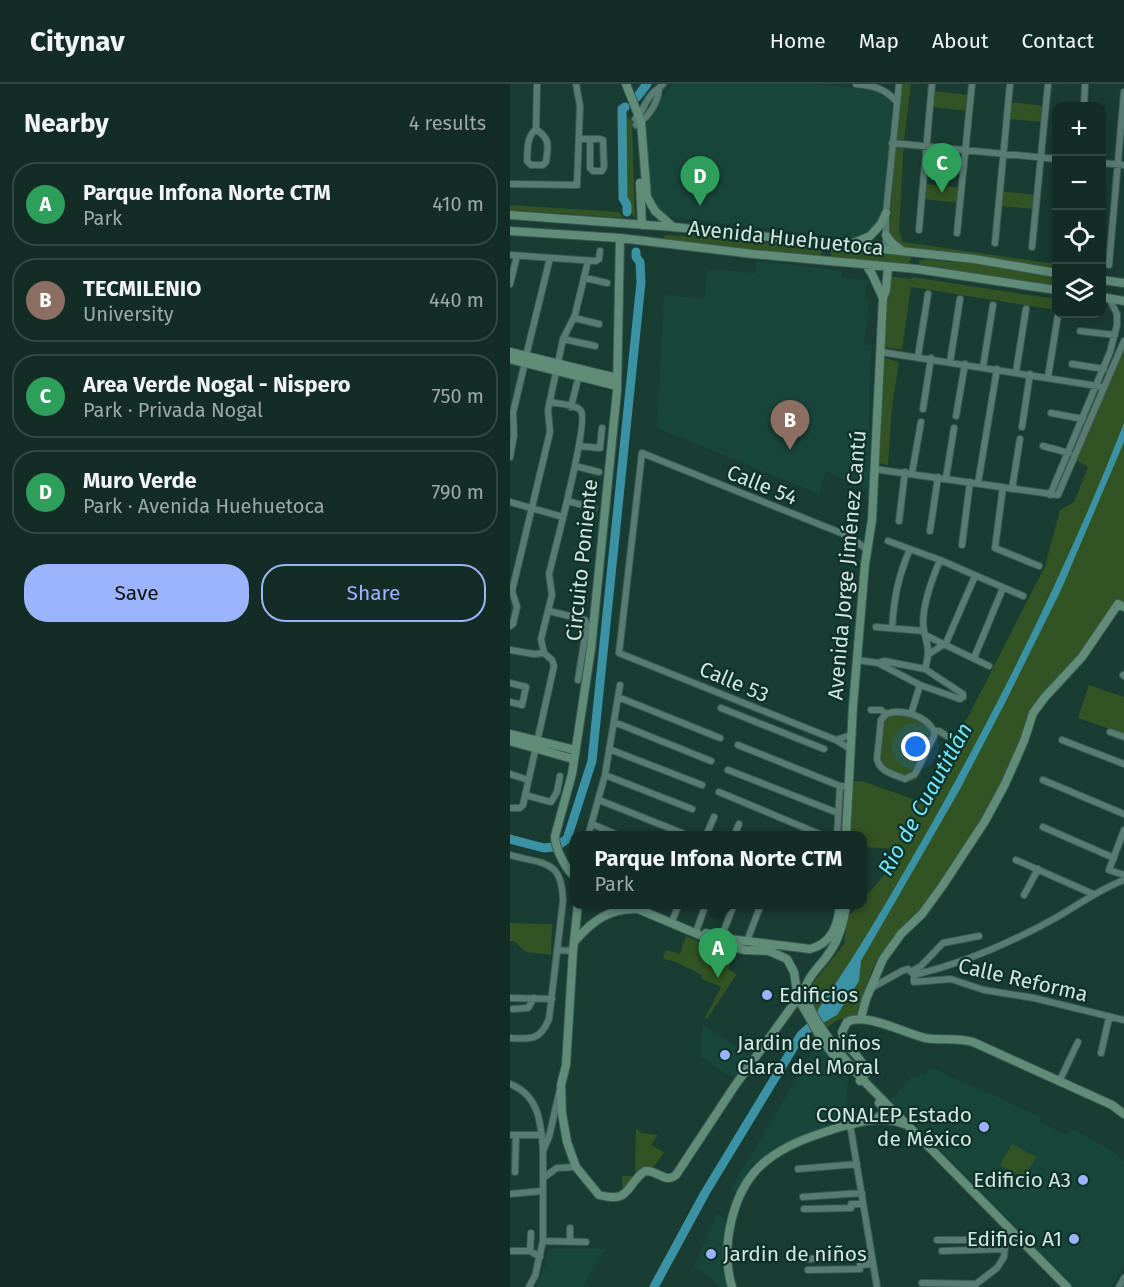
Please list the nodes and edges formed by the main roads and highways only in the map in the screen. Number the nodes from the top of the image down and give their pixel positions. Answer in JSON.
{"nodes":[{"id":1,"x":621,"y":84,"type":"edge"},
{"id":2,"x":626,"y":84,"type":"edge"},
{"id":3,"x":638,"y":121,"type":"junction"},
{"id":4,"x":886,"y":213,"type":"road end"},
{"id":5,"x":510,"y":215,"type":"edge"},
{"id":6,"x":601,"y":222,"type":"junction"},
{"id":7,"x":642,"y":225,"type":"junction"},
{"id":8,"x":669,"y":227,"type":"junction"},
{"id":9,"x":510,"y":231,"type":"edge"},
{"id":10,"x":886,"y":235,"type":"road end"},
{"id":11,"x":603,"y":237,"type":"junction"},
{"id":12,"x":620,"y":238,"type":"junction"},
{"id":13,"x":663,"y":243,"type":"junction"},
{"id":14,"x":822,"y":244,"type":"junction"},
{"id":15,"x":848,"y":245,"type":"junction"},
{"id":16,"x":901,"y":251,"type":"junction"},
{"id":17,"x":920,"y":252,"type":"junction"},
{"id":18,"x":820,"y":260,"type":"junction"},
{"id":19,"x":866,"y":265,"type":"junction"},
{"id":20,"x":888,"y":267,"type":"junction"},
{"id":21,"x":918,"y":269,"type":"junction"},
{"id":22,"x":1052,"y":272,"type":"edge"},
{"id":23,"x":1106,"y":282,"type":"edge"},
{"id":24,"x":1123,"y":283,"type":"edge"},
{"id":25,"x":1052,"y":289,"type":"edge"},
{"id":26,"x":1106,"y":296,"type":"edge"},
{"id":27,"x":883,"y":298,"type":"junction"},
{"id":28,"x":1124,"y":301,"type":"edge"},
{"id":29,"x":510,"y":352,"type":"edge"},
{"id":30,"x":510,"y":359,"type":"edge"},
{"id":31,"x":526,"y":359,"type":"junction"},
{"id":32,"x":617,"y":382,"type":"junction"},
{"id":33,"x":1121,"y":606,"type":"edge"},
{"id":34,"x":510,"y":734,"type":"edge"},
{"id":35,"x":510,"y":741,"type":"edge"},
{"id":36,"x":536,"y":745,"type":"junction"},
{"id":37,"x":574,"y":754,"type":"junction"},
{"id":38,"x":846,"y":831,"type":"edge"},
{"id":39,"x":570,"y":872,"type":"edge"},
{"id":40,"x":578,"y":909,"type":"edge"},
{"id":41,"x":625,"y":909,"type":"edge"},
{"id":42,"x":642,"y":909,"type":"edge"},
{"id":43,"x":644,"y":909,"type":"edge"},
{"id":44,"x":840,"y":909,"type":"edge"},
{"id":45,"x":840,"y":909,"type":"edge"},
{"id":46,"x":574,"y":946,"type":"junction"},
{"id":47,"x":793,"y":948,"type":"junction"},
{"id":48,"x":810,"y":949,"type":"junction"},
{"id":49,"x":787,"y":959,"type":"junction"},
{"id":50,"x":820,"y":965,"type":"junction"},
{"id":51,"x":794,"y":972,"type":"junction"},
{"id":52,"x":808,"y":982,"type":"junction"},
{"id":53,"x":798,"y":998,"type":"junction"},
{"id":54,"x":811,"y":1015,"type":"junction"},
{"id":55,"x":861,"y":1018,"type":"junction"},
{"id":56,"x":860,"y":1081,"type":"junction"},
{"id":57,"x":1124,"y":1114,"type":"edge"},
{"id":58,"x":875,"y":1119,"type":"junction"},
{"id":59,"x":907,"y":1125,"type":"junction"},
{"id":60,"x":732,"y":1287,"type":"edge"},
{"id":61,"x":1067,"y":1287,"type":"edge"}],
"edges":[{"from":1,"to":3,"type":"main road"},
{"from":2,"to":3,"type":"main road"},
{"from":3,"to":7,"type":"main road"},
{"from":3,"to":8,"type":"main road"},
{"from":4,"to":15,"type":"main road"},
{"from":5,"to":6,"type":"main road","name":"Avenida Huehuetoca"},
{"from":6,"to":7,"type":"main road","name":"Avenida Huehuetoca"},
{"from":6,"to":11,"type":"main road"},
{"from":7,"to":8,"type":"main road","name":"Avenida Huehuetoca"},
{"from":8,"to":13,"type":"main road"},
{"from":8,"to":14,"type":"main road","name":"Avenida Huehuetoca"},
{"from":9,"to":11,"type":"main road","name":"Avenida Huehuetoca"},
{"from":10,"to":16,"type":"main road"},
{"from":11,"to":12,"type":"main road","name":"Avenida Huehuetoca"},
{"from":12,"to":13,"type":"main road","name":"Avenida Huehuetoca"},
{"from":12,"to":32,"type":"main road","name":"Circuito Poniente"},
{"from":13,"to":18,"type":"main road","name":"Avenida Huehuetoca"},
{"from":14,"to":15,"type":"main road","name":"Avenida Huehuetoca"},
{"from":14,"to":18,"type":"main road"},
{"from":15,"to":16,"type":"main road","name":"Avenida Huehuetoca"},
{"from":16,"to":17,"type":"main road","name":"Avenida Huehuetoca"},
{"from":17,"to":21,"type":"main road"},
{"from":17,"to":22,"type":"main road","name":"Avenida Huehuetoca"},
{"from":18,"to":19,"type":"main road","name":"Avenida Huehuetoca"},
{"from":19,"to":20,"type":"main road","name":"Avenida Huehuetoca"},
{"from":19,"to":27,"type":"main road","name":"Avenida Jorge Jiménez Cantú"},
{"from":20,"to":21,"type":"main road","name":"Avenida Huehuetoca"},
{"from":20,"to":27,"type":"main road","name":"Avenida Jorge Jiménez Cantú"},
{"from":21,"to":25,"type":"main road","name":"Avenida Huehuetoca"},
{"from":23,"to":24,"type":"main road"},
{"from":26,"to":28,"type":"main road"},
{"from":27,"to":38,"type":"main road","name":"Avenida Jorge Jiménez Cantú"},
{"from":29,"to":31,"type":"main road"},
{"from":30,"to":31,"type":"main road"},
{"from":31,"to":32,"type":"main road"},
{"from":32,"to":37,"type":"main road","name":"Circuito Poniente"},
{"from":33,"to":55,"type":"main road"},
{"from":34,"to":36,"type":"main road"},
{"from":35,"to":36,"type":"main road"},
{"from":36,"to":37,"type":"main road"},
{"from":37,"to":39,"type":"main road","name":"Circuito Poniente"},
{"from":40,"to":46,"type":"main road"},
{"from":41,"to":46,"type":"main road"},
{"from":42,"to":49,"type":"main road"},
{"from":43,"to":47,"type":"main road"},
{"from":44,"to":48,"type":"main road"},
{"from":45,"to":50,"type":"main road"},
{"from":46,"to":53,"type":"main road"},
{"from":47,"to":48,"type":"main road"},
{"from":47,"to":49,"type":"main road"},
{"from":48,"to":50,"type":"main road"},
{"from":49,"to":51,"type":"main road"},
{"from":50,"to":52,"type":"main road"},
{"from":51,"to":52,"type":"main road"},
{"from":51,"to":53,"type":"main road"},
{"from":52,"to":54,"type":"main road"},
{"from":53,"to":54,"type":"main road"},
{"from":54,"to":56,"type":"main road"},
{"from":55,"to":56,"type":"main road"},
{"from":55,"to":57,"type":"main road"},
{"from":56,"to":58,"type":"main road"},
{"from":56,"to":59,"type":"main road"},
{"from":58,"to":59,"type":"main road"},
{"from":58,"to":60,"type":"main road"},
{"from":59,"to":61,"type":"main road"}]}
